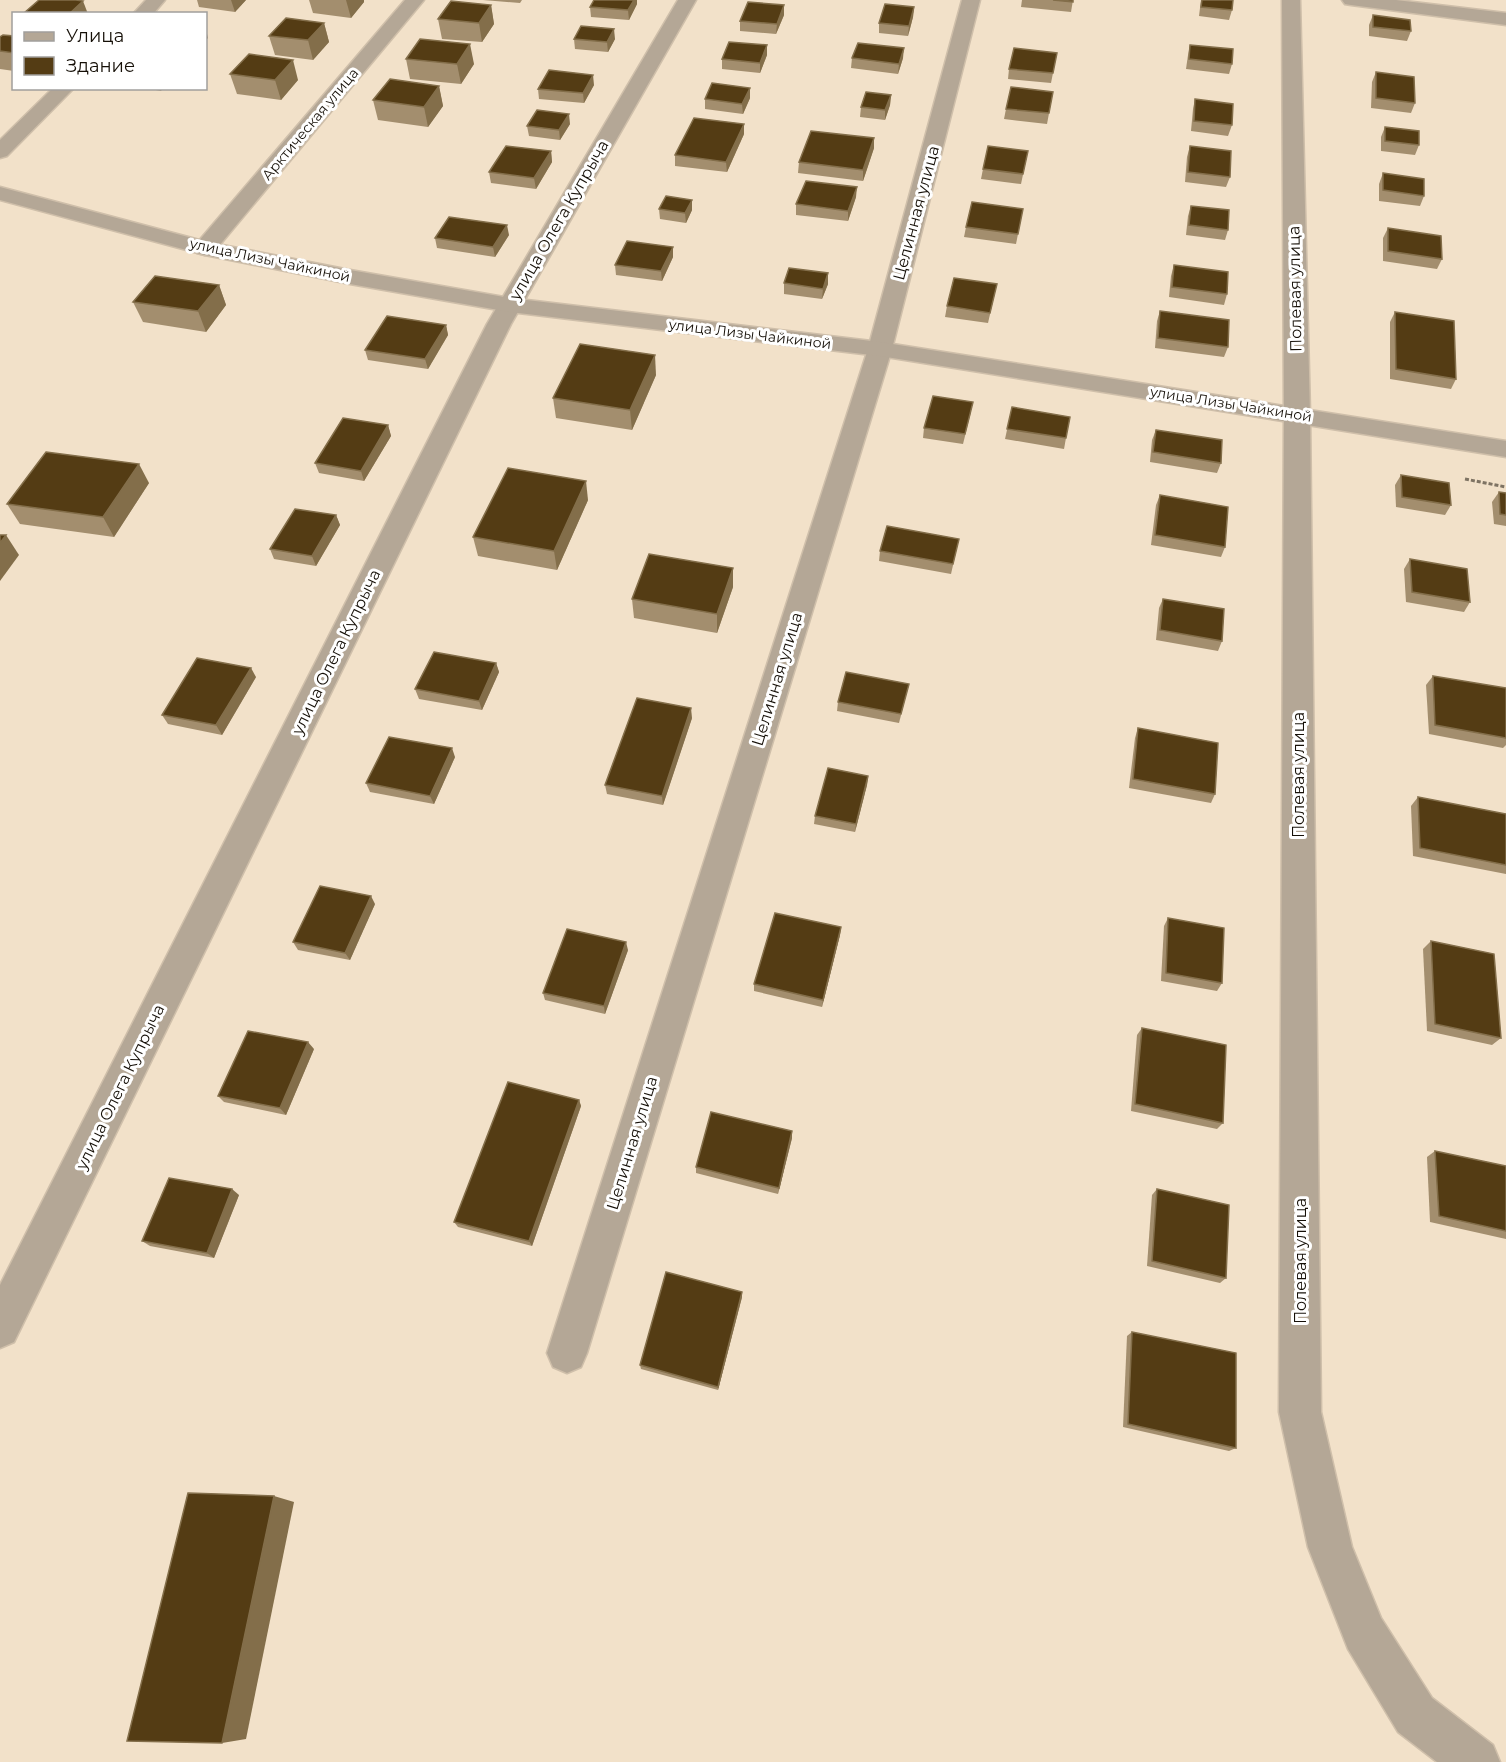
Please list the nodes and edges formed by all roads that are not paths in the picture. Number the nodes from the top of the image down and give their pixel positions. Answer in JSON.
{"nodes":[{"id":1,"x":156,"y":0,"type":"edge"},
{"id":2,"x":415,"y":0,"type":"edge"},
{"id":3,"x":687,"y":0,"type":"edge"},
{"id":4,"x":971,"y":0,"type":"edge"},
{"id":5,"x":1291,"y":0,"type":"edge"},
{"id":6,"x":1351,"y":0,"type":"edge"},
{"id":7,"x":144,"y":12,"type":"edge"},
{"id":8,"x":1506,"y":18,"type":"edge"},
{"id":9,"x":63,"y":90,"type":"edge"},
{"id":10,"x":0,"y":152,"type":"edge"},
{"id":11,"x":0,"y":193,"type":"edge"},
{"id":12,"x":206,"y":248,"type":"junction"},
{"id":13,"x":510,"y":305,"type":"junction"},
{"id":14,"x":880,"y":349,"type":"junction"},
{"id":15,"x":1297,"y":414,"type":"junction"},
{"id":16,"x":1506,"y":449,"type":"edge"},
{"id":17,"x":4,"y":1321,"type":"edge"},
{"id":18,"x":567,"y":1353,"type":"dead end"},
{"id":19,"x":1476,"y":1762,"type":"edge"}],
"edges":[{"from":1,"to":7,"type":"street"},
{"from":2,"to":12,"type":"street","name":"Арктическая улица"},
{"from":3,"to":13,"type":"street","name":"улица Олега Купрыча"},
{"from":4,"to":14,"type":"street","name":"Целинная улица"},
{"from":5,"to":15,"type":"street","name":"Полевая улица"},
{"from":6,"to":8,"type":"street"},
{"from":9,"to":10,"type":"street"},
{"from":11,"to":12,"type":"street","name":"улица Лизы Чайкиной"},
{"from":12,"to":13,"type":"street","name":"улица Лизы Чайкиной"},
{"from":13,"to":14,"type":"street","name":"улица Лизы Чайкиной"},
{"from":13,"to":17,"type":"street","name":"улица Олега Купрыча"},
{"from":14,"to":15,"type":"street","name":"улица Лизы Чайкиной"},
{"from":14,"to":18,"type":"street","name":"Целинная улица"},
{"from":15,"to":16,"type":"street","name":"улица Лизы Чайкиной"},
{"from":15,"to":19,"type":"street","name":"Полевая улица"}]}
